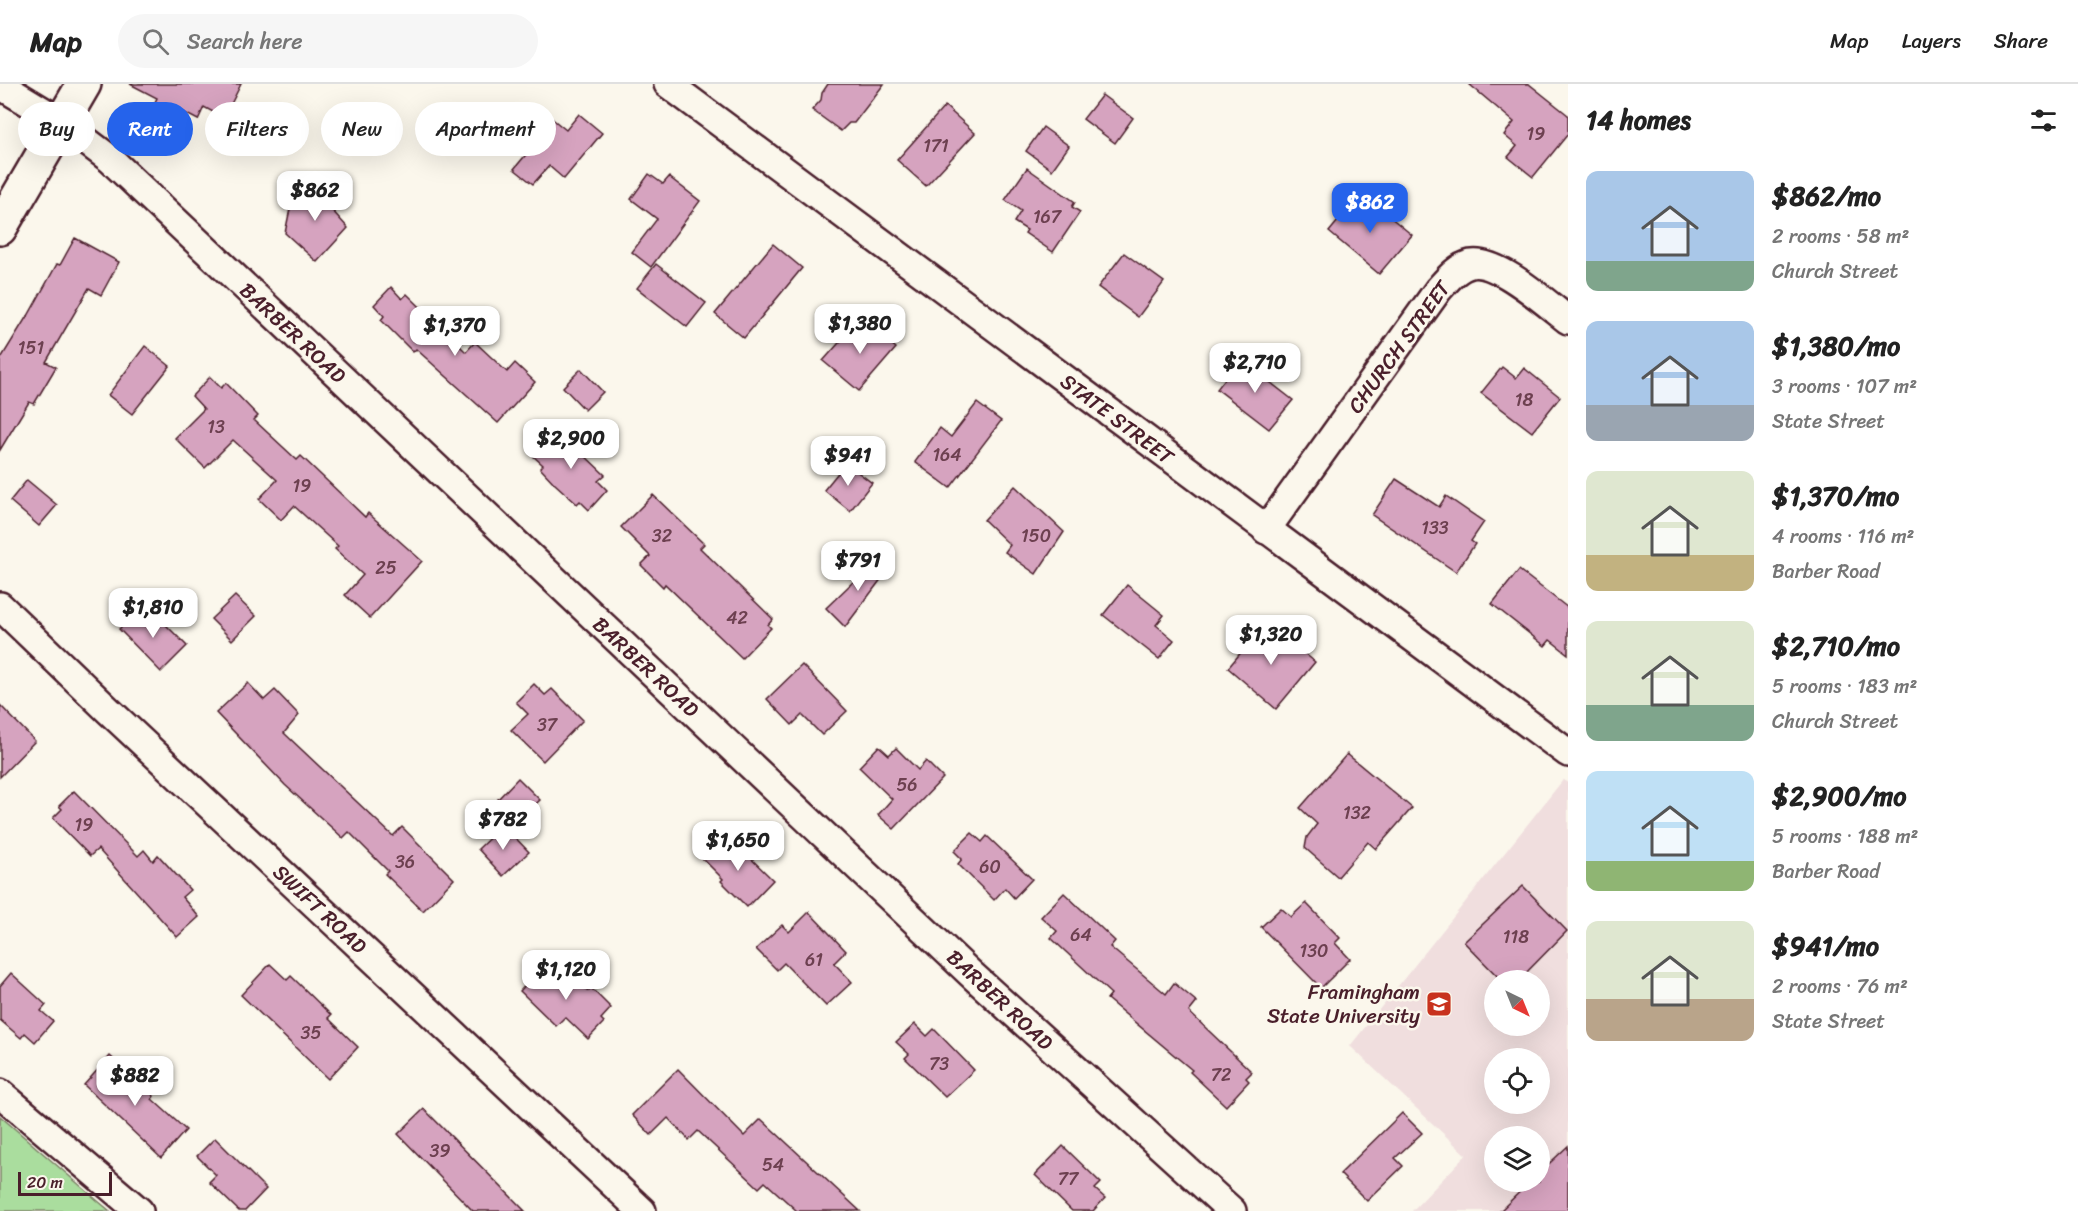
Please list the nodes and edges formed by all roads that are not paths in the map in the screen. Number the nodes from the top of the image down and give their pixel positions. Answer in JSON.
{"nodes":[{"id":1,"x":84,"y":84,"type":"edge"},
{"id":2,"x":668,"y":84,"type":"edge"},
{"id":3,"x":0,"y":85,"type":"edge"},
{"id":4,"x":28,"y":102,"type":"edge"},
{"id":5,"x":74,"y":102,"type":"edge"},
{"id":6,"x":95,"y":147,"type":"edge"},
{"id":7,"x":42,"y":156,"type":"edge"},
{"id":8,"x":0,"y":228,"type":"edge"},
{"id":9,"x":1568,"y":320,"type":"edge"},
{"id":10,"x":1266,"y":530,"type":"junction"},
{"id":11,"x":0,"y":606,"type":"edge"},
{"id":12,"x":1568,"y":753,"type":"edge"},
{"id":13,"x":0,"y":1093,"type":"edge"},
{"id":14,"x":139,"y":1211,"type":"edge"},
{"id":15,"x":642,"y":1211,"type":"edge"},
{"id":16,"x":1232,"y":1211,"type":"edge"}],
"edges":[{"from":1,"to":5,"type":"street"},
{"from":2,"to":10,"type":"street","name":"STATE STREET"},
{"from":3,"to":4,"type":"street","name":"BARBER ROAD"},
{"from":6,"to":16,"type":"street","name":"BARBER ROAD"},
{"from":7,"to":8,"type":"street"},
{"from":9,"to":10,"type":"street","name":"CHURCH STREET"},
{"from":10,"to":12,"type":"street","name":"STATE STREET"},
{"from":11,"to":15,"type":"street","name":"SWIFT ROAD"},
{"from":13,"to":14,"type":"street"}]}
